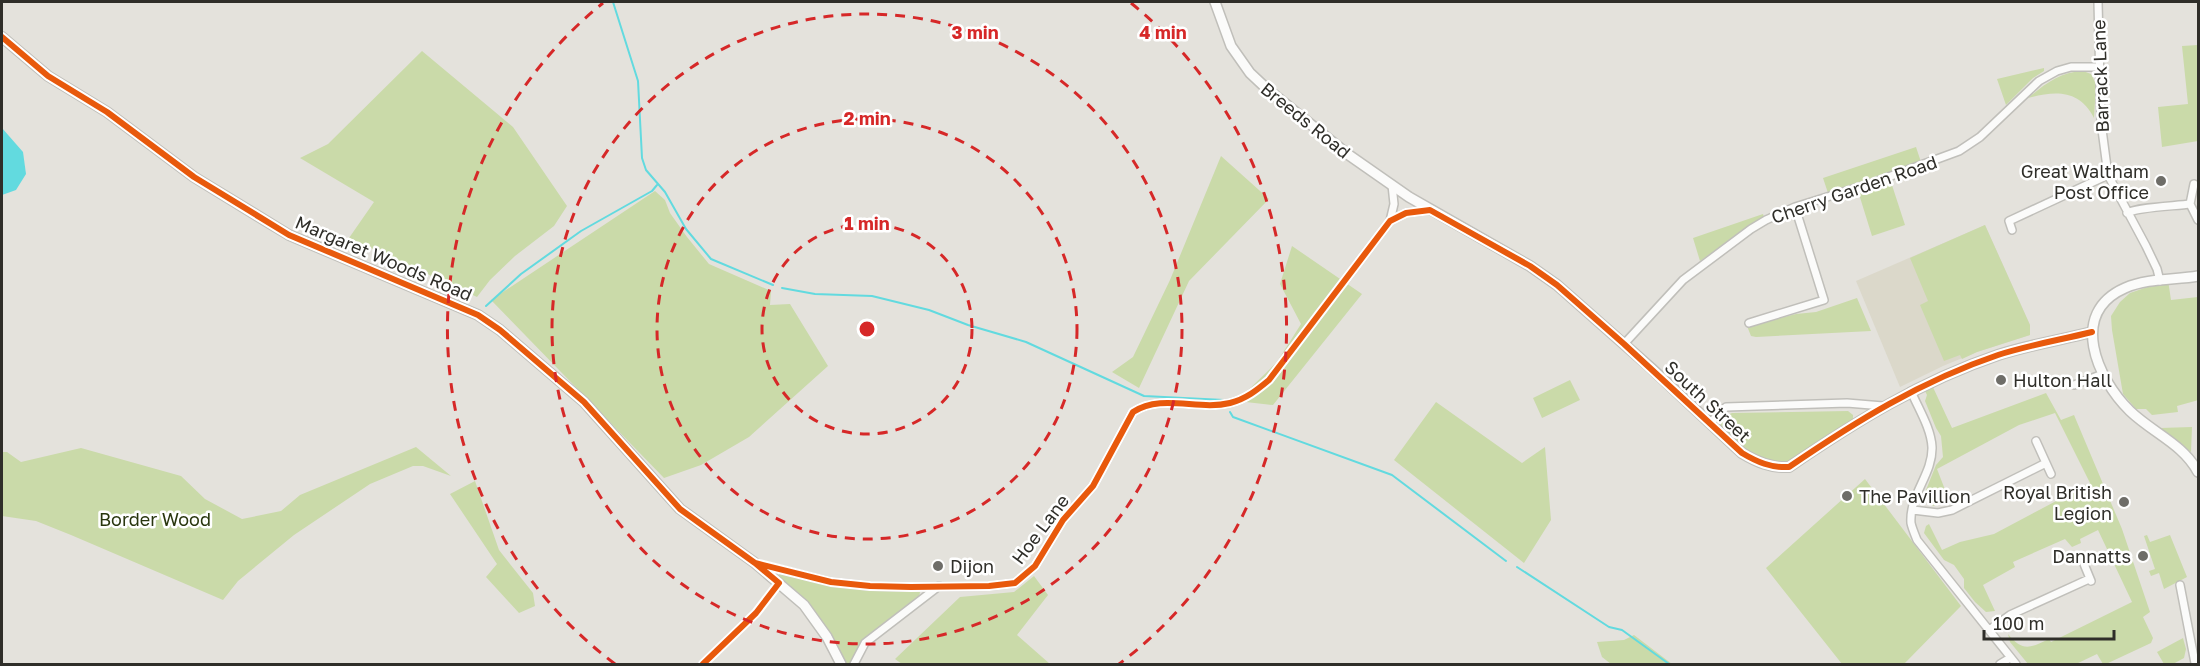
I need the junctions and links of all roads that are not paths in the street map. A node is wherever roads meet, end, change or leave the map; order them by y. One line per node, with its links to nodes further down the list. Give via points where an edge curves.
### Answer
1 (1215, 2): 7 (street, Breeds Road, via 1232,46 1251,73 1283,103)
2 (2098, 2): 4 (street, Barrack Lane)
3 (2, 36): 30 (street, Margaret Woods Road, via 48,76 107,112 194,177 289,235 478,315 500,330 584,402 680,509)
4 (2099, 67): 5 (street, Barrack Lane); 9 (street, Cherry Garden Road, via 2071,67 2039,81 1959,152)
5 (2108, 175): 11 (street, Barrack Lane); 14 (street, via 2009,221)
6 (2194, 184): 8 (street)
7 (1392, 185): 10 (street, Breeds Road); 13 (street, via 1394,204)
8 (2190, 204): 11 (street, via 2137,208); 12 (street)
9 (1795, 207): 17 (street, via 1824,300); 19 (street, Cherry Garden Road, via 1750,229 1683,280)
10 (1430, 210): 13 (street, via 1406,213); 19 (street, South Street, via 1530,266)
11 (2127, 213): 16 (street, Barrack Lane)
12 (2199, 220)
13 (1390, 221): 33 (street, Hoe Lane, via 1269,380 1250,396 1228,404 1142,406 1127,420 1093,486 1022,578 1003,585)
14 (2012, 230)
15 (2199, 276): 16 (street)
16 (2160, 281): 18 (street, via 2134,285 2117,293 2099,312)
17 (1749, 323)
18 (2092, 332): 20 (street, via 2092,344); 22 (street, South Street, via 2000,354)
19 (1624, 344): 24 (street, South Street)
20 (2103, 374): 21 (street); 27 (street, via 2122,403 2185,452)
21 (2074, 385)
22 (1911, 391): 23 (street, South Street); 29 (street, via 1932,446 1931,460)
23 (1882, 406): 24 (street, via 1847,403 1726,407); 24 (street, South Street, via 1789,467 1756,462)
24 (1710, 423)
25 (2036, 441): 26 (street)
26 (2046, 463): 28 (street); 29 (street, via 1952,510)
27 (2199, 472)
28 (2051, 474)
29 (1913, 510): 34 (street, via 1911,522 1917,540)
30 (755, 563): 33 (street, Hoe Lane, via 831,582); 37 (street, Margaret Woods Road, via 804,605)
31 (2084, 564): 34 (street, via 2090,580 2010,615)
32 (2180, 585): 36 (street)
33 (939, 586): 38 (street, via 865,643)
34 (1989, 630): 35 (street)
35 (2010, 658): 39 (street); 40 (street)
36 (2195, 663)
37 (841, 664)
38 (854, 664)
39 (2001, 664)
40 (2016, 664)

